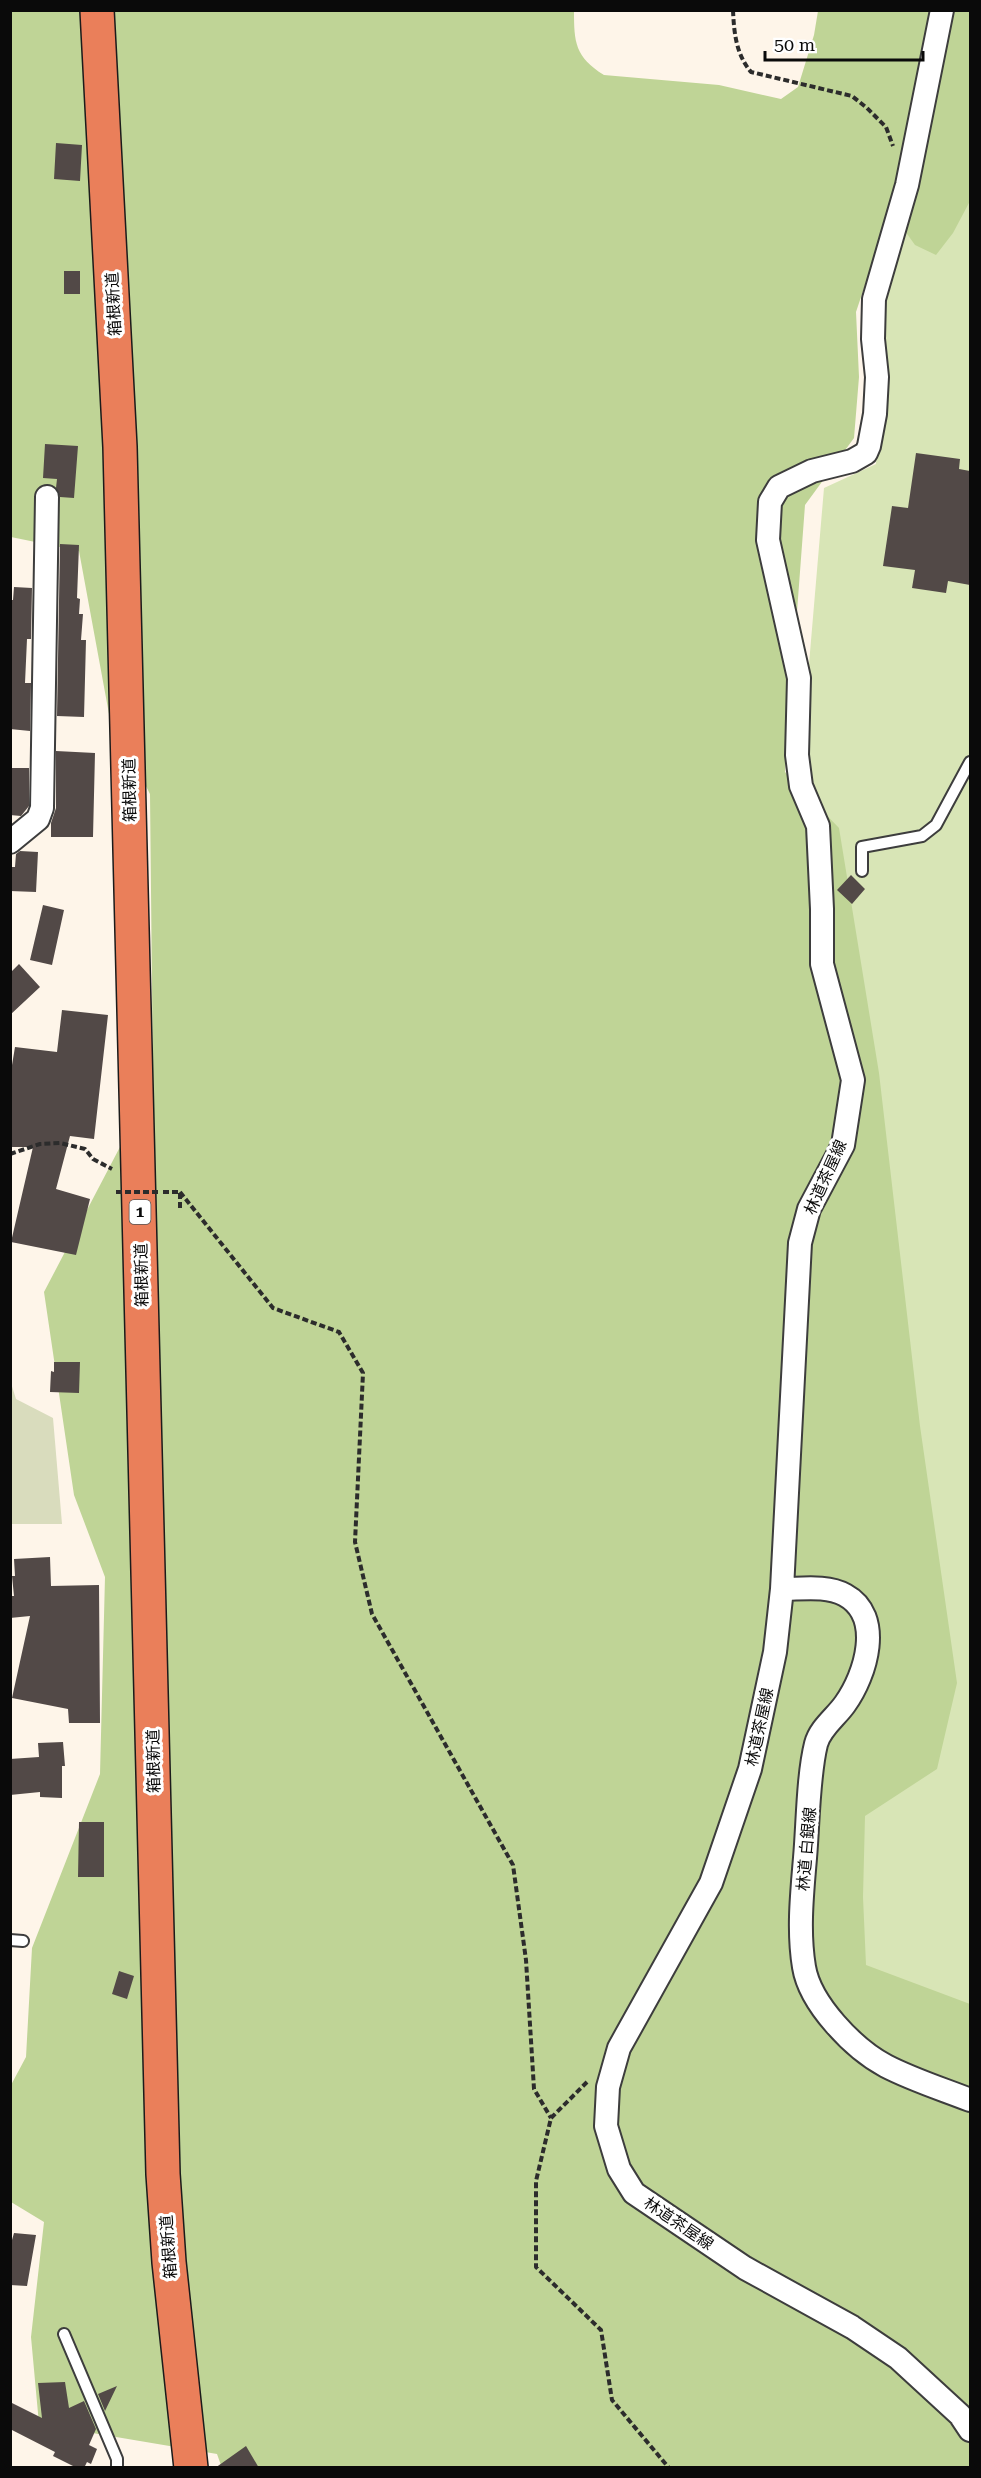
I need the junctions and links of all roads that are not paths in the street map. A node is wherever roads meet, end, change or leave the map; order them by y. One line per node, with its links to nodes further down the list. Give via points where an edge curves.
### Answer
1 (97, 10): 14 (highway, 箱根新道 / 1, via 120,459 163,2174)
2 (942, 10): 7 (street, 林道茶屋線, via 907,185 874,299 877,377 869,447 852,461 812,471 779,487 770,502 768,540 799,678 797,755 801,786 818,826 822,964 853,1080 843,1145 809,1209 800,1243)
3 (47, 497): 5 (street, via 42,808 38,819)
4 (970, 762): 6 (lane, via 936,825 921,836 861,847)
5 (10, 842)
6 (862, 871)
7 (782, 1589): 10 (street, 林道 白銀線, via 844,1594 858,1604 867,1619 868,1642 862,1668 845,1704 816,1742 813,1760 800,1930 804,1969 812,1991 829,2018 884,2065); 12 (street, 林道茶屋線, via 775,1652 750,1769 711,1882 619,2048 608,2087 606,2126 619,2169 634,2193 745,2268 852,2327 898,2358 960,2415)
8 (10, 1940): 9 (lane)
9 (23, 1941)
10 (970, 2100)
11 (64, 2334): 13 (lane, via 117,2459)
12 (970, 2430)
13 (117, 2468)
14 (191, 2468)

